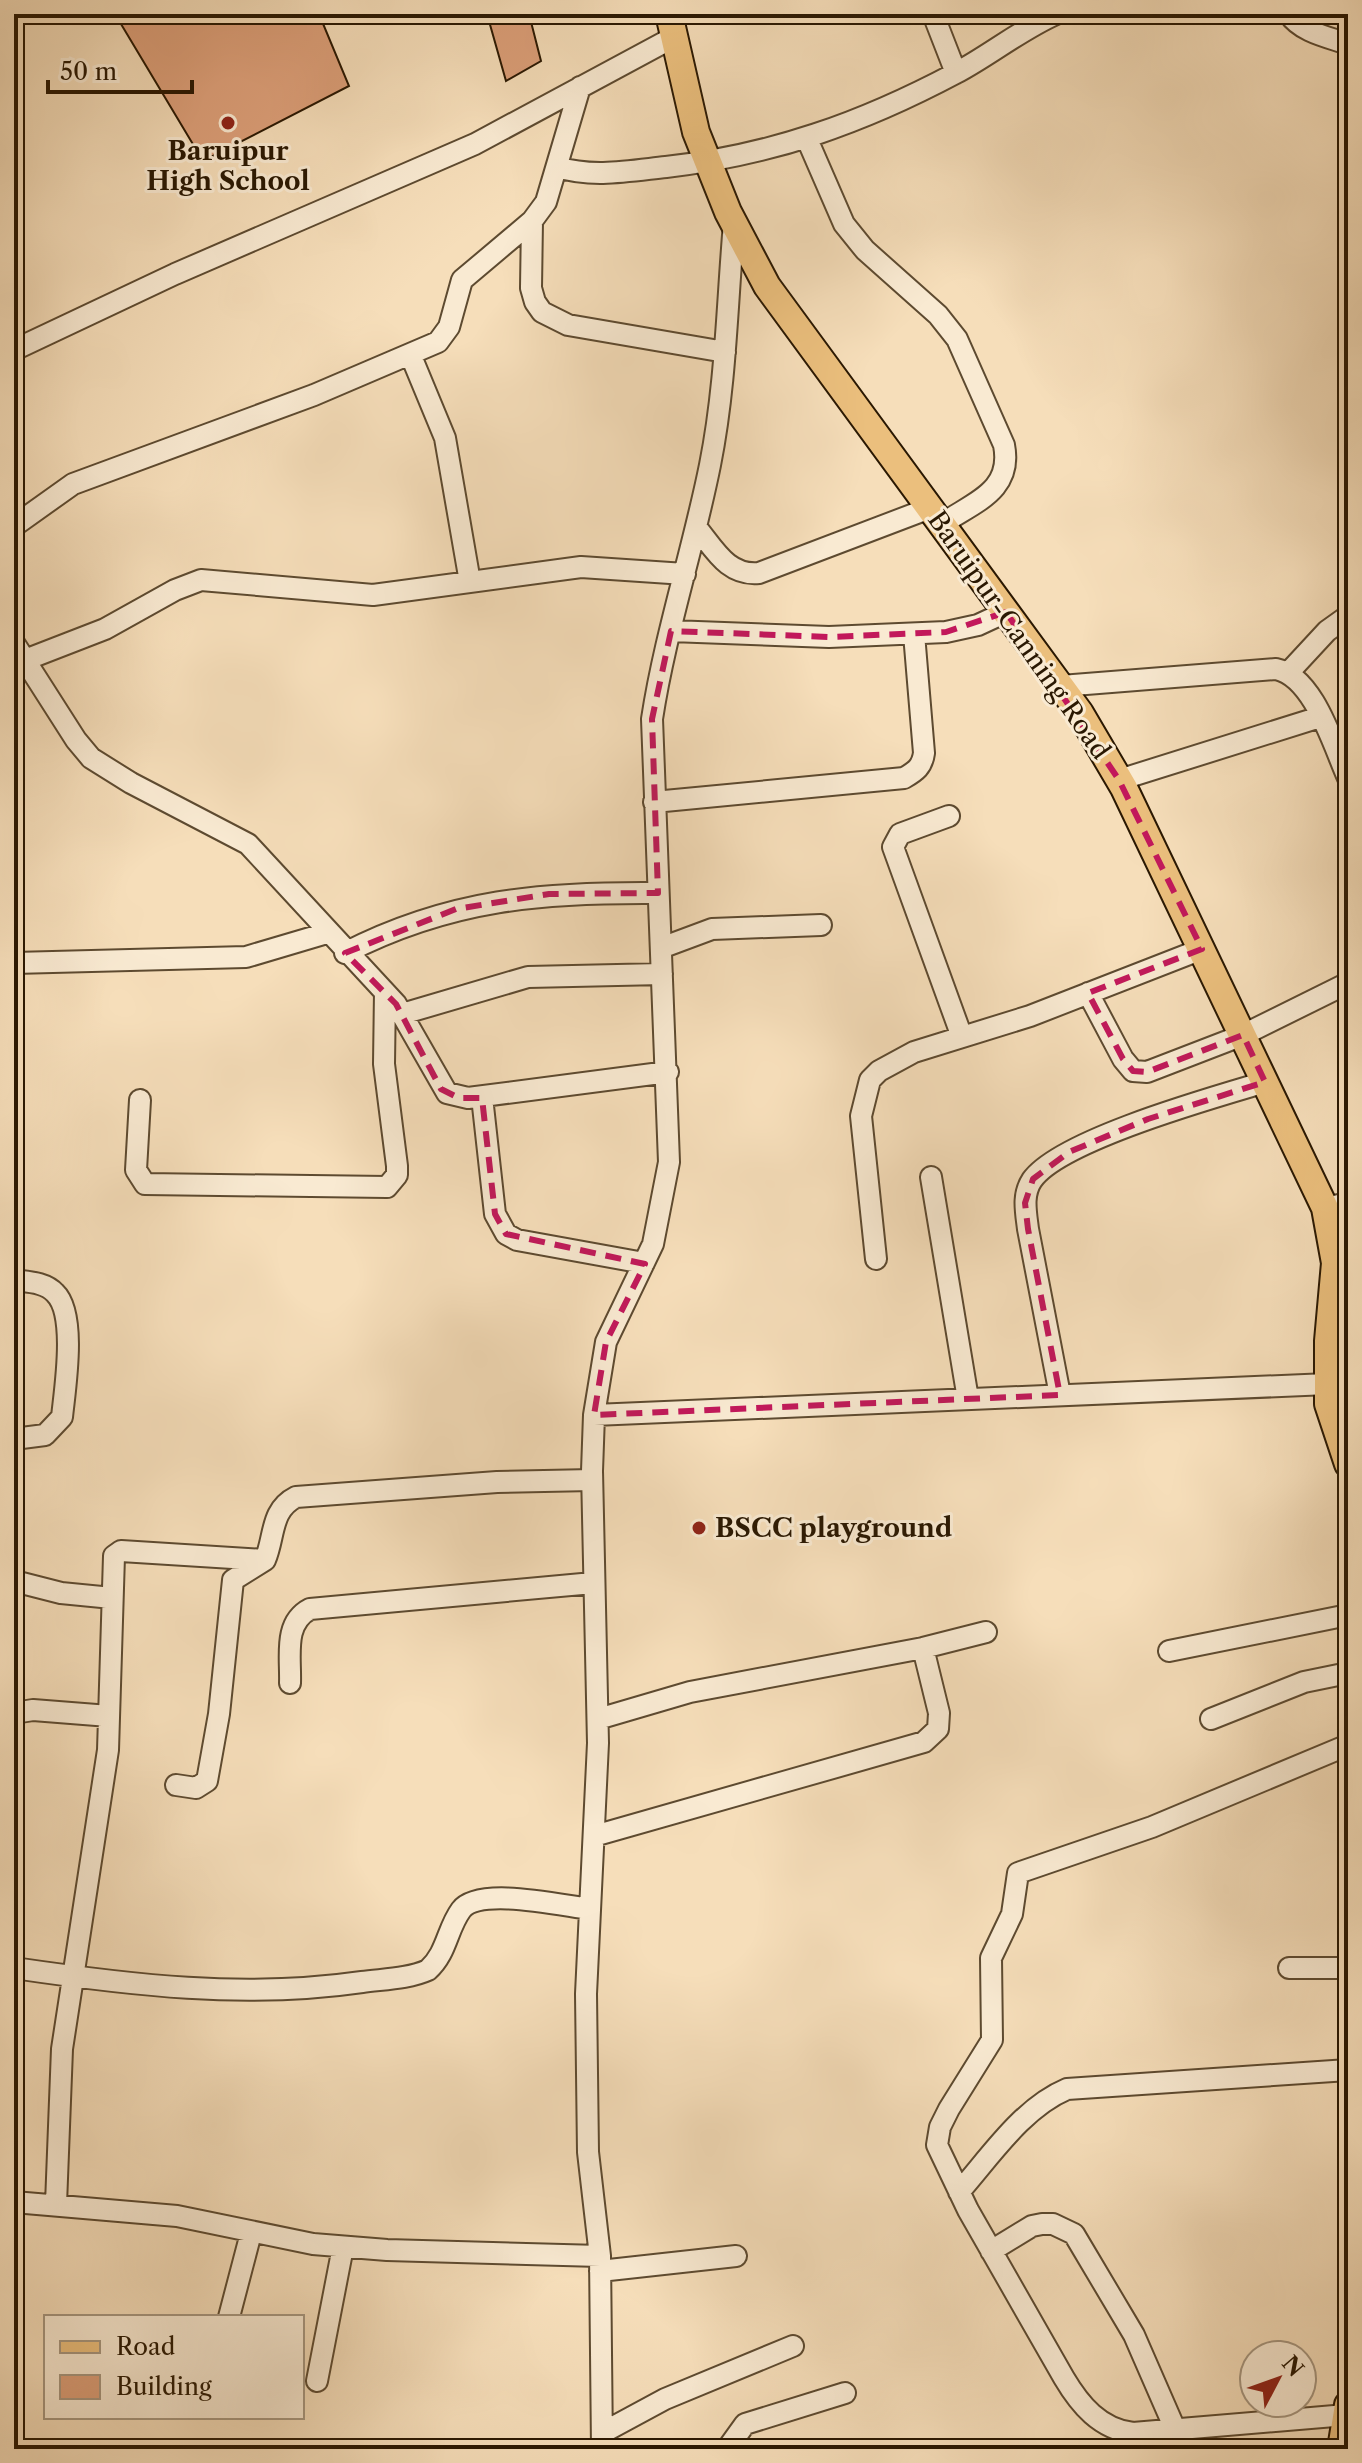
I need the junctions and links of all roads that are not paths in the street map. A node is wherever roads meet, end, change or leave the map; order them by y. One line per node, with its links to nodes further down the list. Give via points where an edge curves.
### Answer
1 (933, 14): 6 (street)
2 (1056, 14): 6 (street)
3 (1287, 17): 5 (street)
4 (672, 26): 7 (street); 9 (main road, Baruipur-Canning Road)
5 (1348, 44)
6 (956, 73): 8 (street)
7 (580, 87): 10 (street); 13 (street, via 475,144)
8 (807, 139): 9 (street); 16 (street, via 844,224 957,339 1004,445 1007,463 1000,484)
9 (708, 162): 10 (street, via 585,174); 12 (main road, Baruipur-Canning Road)
10 (557, 167): 11 (street, via 546,202)
11 (532, 221): 14 (street, via 531,288 542,312 568,325); 15 (street, via 469,272 458,289 445,334)
12 (734, 223): 14 (street); 16 (main road, Baruipur-Canning Road, via 767,286)
13 (14, 350)
14 (725, 352): 18 (street)
15 (411, 356): 17 (street, via 73,484); 20 (street, via 445,438)
16 (936, 516): 18 (street, via 759,573 728,566); 21 (main road, Baruipur-Canning Road)
17 (14, 526)
18 (697, 528): 19 (street)
19 (685, 574): 20 (street, via 581,567); 23 (street)
20 (470, 582): 25 (street, via 358,595 201,580 105,629)
21 (1006, 612): 24 (street, via 961,630); 27 (main road, Baruipur-Canning Road)
22 (1348, 616): 26 (street)
23 (671, 631): 24 (street, via 829,637); 31 (street, via 652,719)
24 (914, 634): 31 (street, via 924,753 915,772 904,778)
25 (20, 651): 35 (street, via 91,758 248,844)
26 (1289, 672): 27 (street); 28 (street, via 1309,693)
27 (1061, 686): 30 (main road, Baruipur-Canning Road)
28 (1320, 717): 29 (street); 30 (street)
29 (1348, 778)
30 (1119, 780): 37 (main road, Baruipur-Canning Road)
31 (654, 802): 33 (street)
32 (949, 816): 46 (street, via 900,834 893,847)
33 (658, 893): 36 (street); 38 (street, via 549,894 456,909)
34 (821, 925): 36 (street, via 712,929)
35 (327, 933): 38 (street); 39 (street, via 246,957)
36 (661, 948): 40 (street)
37 (1202, 949): 43 (street); 45 (main road, Baruipur-Canning Road)
38 (345, 953): 42 (street)
39 (14, 963)
40 (662, 974): 44 (street, via 528,977); 47 (street)
41 (1348, 983): 45 (street)
42 (385, 992): 44 (street); 50 (street, via 384,1064 397,1166 387,1187 145,1184 136,1170)
43 (1088, 993): 45 (street, via 1133,1071 1147,1072); 46 (street)
44 (402, 1014): 49 (street, via 441,1089 459,1098)
45 (1243, 1035): 48 (main road, Baruipur-Canning Road)
46 (962, 1037): 53 (street, via 914,1052 870,1080 861,1116)
47 (668, 1072): 49 (street); 54 (street, via 669,1162)
48 (1265, 1082): 52 (main road, Baruipur-Canning Road); 57 (street, via 1148,1119 1069,1152 1033,1179 1025,1203 1028,1229)
49 (482, 1097): 54 (street, via 495,1214 506,1234)
50 (140, 1100)
51 (931, 1177): 58 (street)
52 (1337, 1205): 56 (main road, Baruipur-Canning Road)
53 (876, 1259)
54 (644, 1263): 59 (street, via 606,1342)
55 (14, 1280): 60 (street, via 56,1293 67,1323 62,1417 45,1435)
56 (1328, 1384): 57 (street); 61 (main road, Baruipur-Canning Road, via 1328,1404)
57 (1060, 1395): 58 (street)
58 (968, 1399): 59 (street)
59 (594, 1415): 62 (street)
60 (14, 1439)
61 (1348, 1464)
62 (592, 1480): 63 (street, via 296,1497 276,1516); 65 (street)
63 (265, 1560): 66 (street, via 118,1552); 78 (street, via 233,1580 207,1781 196,1788)
64 (14, 1581): 66 (street)
65 (593, 1583): 72 (street, via 310,1609 292,1626); 75 (street)
66 (112, 1598): 74 (street)
67 (1348, 1615): 70 (street)
68 (986, 1632): 69 (street)
69 (923, 1648): 75 (street, via 690,1692); 79 (street, via 939,1713 938,1729 924,1742)
70 (1169, 1651)
71 (1348, 1673): 76 (street, via 1304,1682)
72 (290, 1683)
73 (14, 1713): 74 (street)
74 (109, 1716): 84 (street)
75 (598, 1719): 79 (street)
76 (1211, 1719)
77 (1348, 1745): 86 (street, via 1152,1827 1018,1873 1012,1914 991,1958 992,2040 937,2137)
78 (176, 1785)
79 (594, 1836): 80 (street)
80 (590, 1909): 84 (street, via 475,1900 463,1907 438,1961 428,1970 322,1988 237,1991); 93 (street, via 588,2152)
81 (14, 1968): 84 (street)
82 (1289, 1968): 83 (street)
83 (1348, 1968)
84 (73, 1977): 88 (street, via 62,2049)
85 (1348, 2070): 86 (street, via 1067,2089 1028,2115)
86 (959, 2192): 91 (street)
87 (14, 2202): 88 (street)
88 (56, 2204): 89 (street, via 177,2216)
89 (251, 2233): 90 (street); 94 (street)
90 (343, 2247): 93 (street); 96 (street)
91 (991, 2251): 99 (street, via 1086,2411 1124,2432); 99 (street, via 1032,2226 1053,2224 1074,2234 1134,2335)
92 (736, 2256): 93 (street)
93 (600, 2263): 100 (street)
94 (230, 2315)
95 (793, 2346): 100 (street, via 665,2399)
96 (317, 2381)
97 (845, 2393): 101 (street, via 745,2424)
98 (1347, 2410): 99 (street); 102 (main road)
99 (1175, 2429)
100 (602, 2441)
101 (727, 2449)
102 (1341, 2449)

